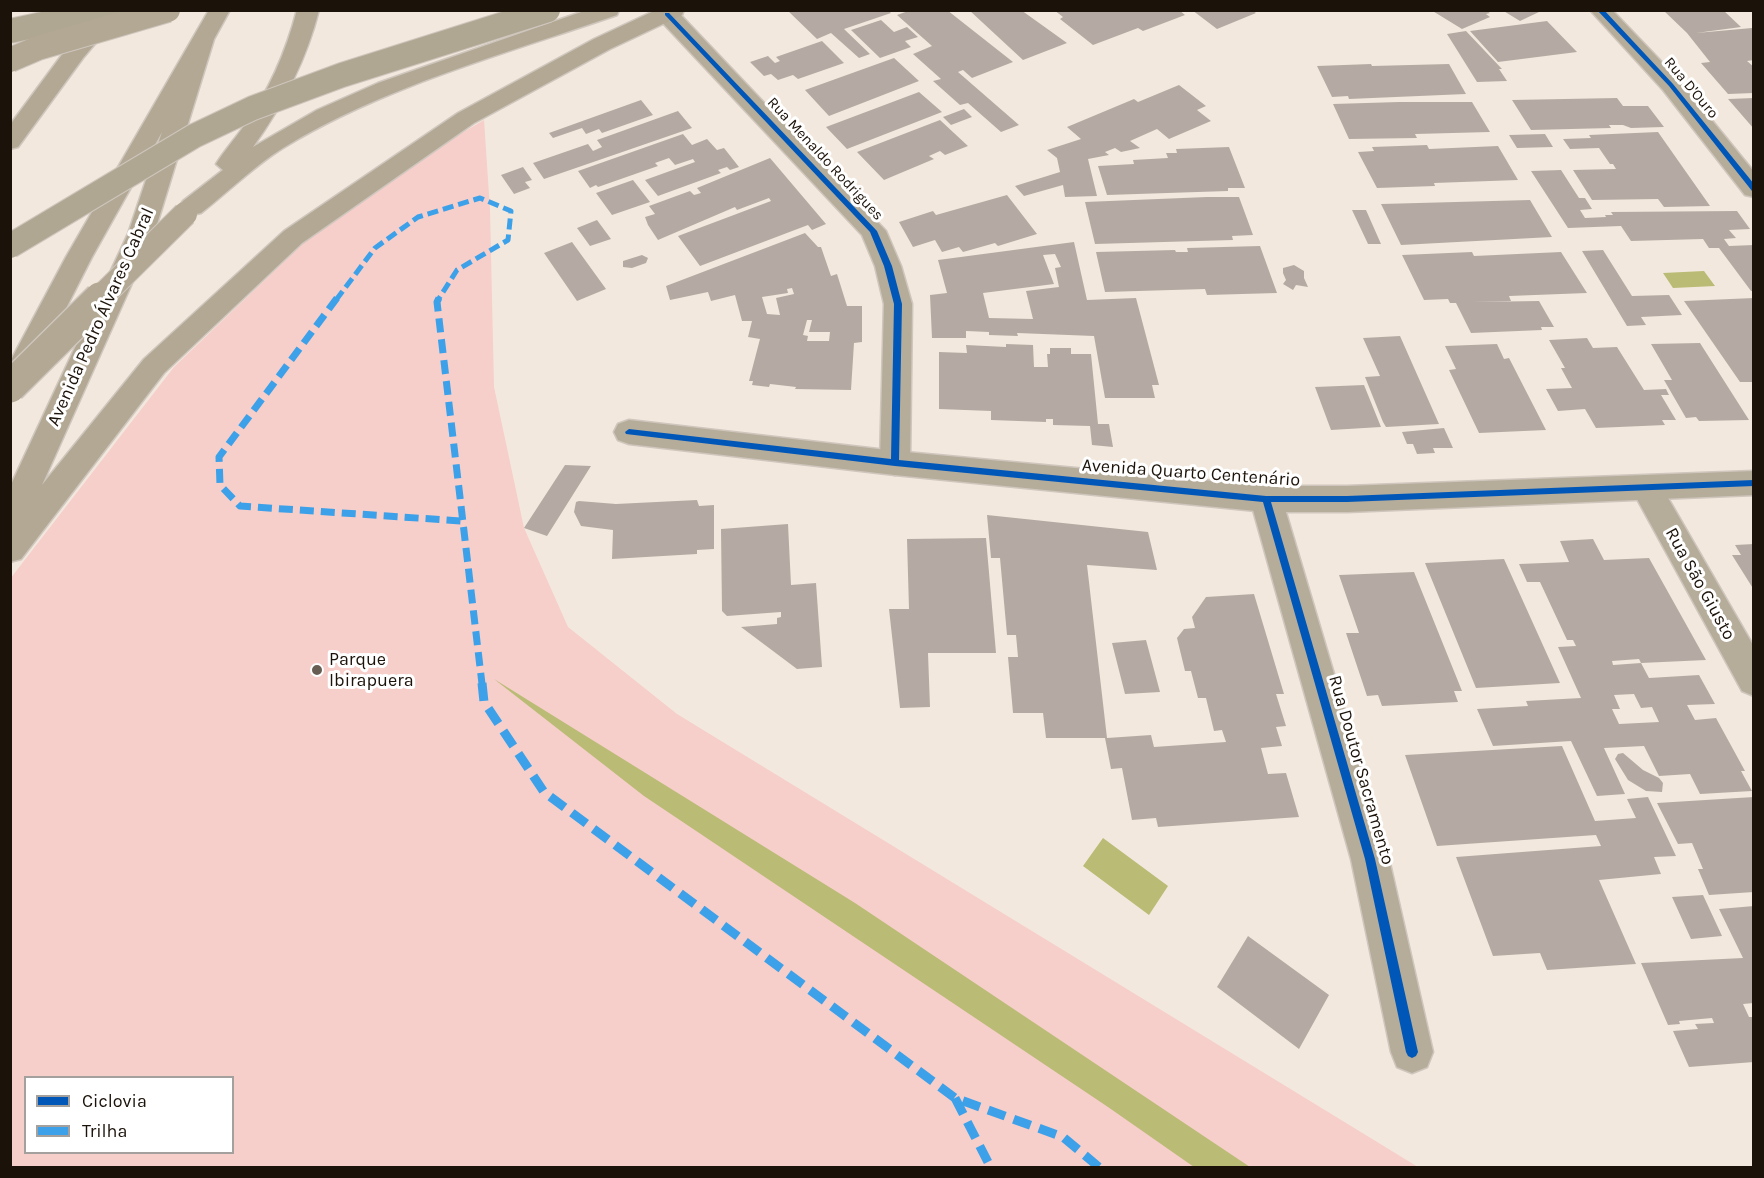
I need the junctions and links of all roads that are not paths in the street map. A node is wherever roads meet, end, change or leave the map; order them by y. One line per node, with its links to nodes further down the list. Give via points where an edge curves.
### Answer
1 (62, 10): 13 (highway)
2 (112, 10): 15 (highway)
3 (142, 10): 11 (main road, bridge, via 94,13)
4 (168, 10): 13 (highway, bridge)
5 (220, 10): 12 (highway)
6 (308, 10): 17 (highway, via 289,65 259,124)
7 (548, 10): 18 (main road, bridge, via 342,75 253,108 194,136)
8 (609, 10): 17 (highway, via 386,88 325,115 273,144)
9 (1600, 10): 16 (street, Rua D'Ouro, via 1671,85)
10 (670, 12): 21 (street, Rua Menaldo Rodrigues, via 873,231 898,304); 26 (highway, via 466,118 293,237 154,366)
11 (10, 31)
12 (204, 40): 19 (highway, via 79,257); 25 (highway, Avenida Pedro Álvares Cabral, via 141,234)
13 (18, 56): 14 (highway)
14 (10, 69)
15 (10, 142)
16 (1754, 189)
17 (189, 211): 19 (highway, bridge)
18 (10, 246)
19 (10, 388)
20 (629, 432): 21 (street, Avenida Quarto Centenário)
21 (895, 463): 24 (street, Avenida Quarto Centenário)
22 (1754, 483): 23 (street, Avenida Quarto Centenário)
23 (1646, 488): 24 (street, Avenida Quarto Centenário); 27 (street, Rua São Giusto)
24 (1266, 499): 28 (street, Rua Doutor Sacramento, via 1370,859)
25 (10, 522)
26 (10, 549)
27 (1754, 680)
28 (1412, 1053)

